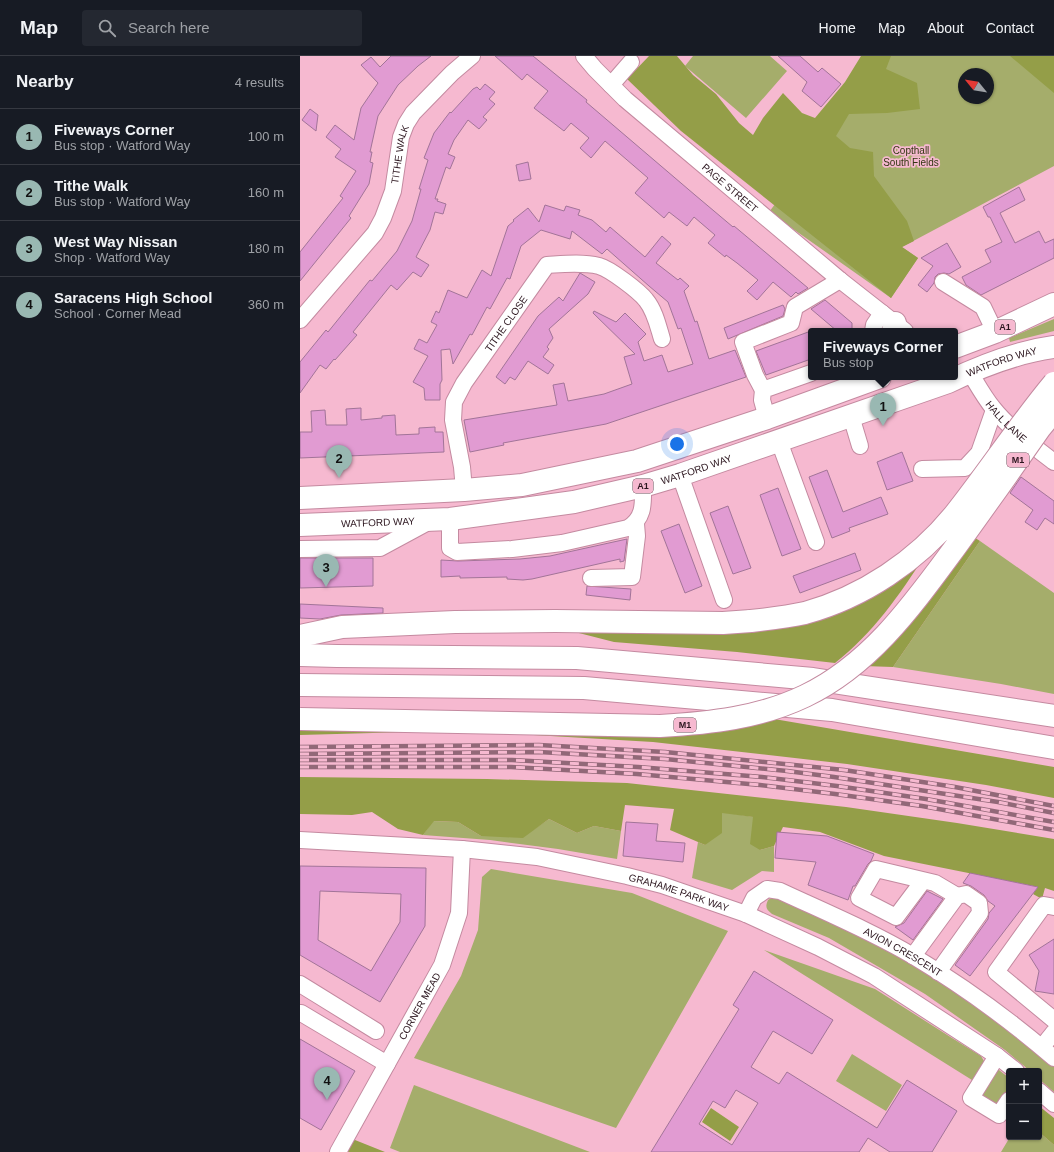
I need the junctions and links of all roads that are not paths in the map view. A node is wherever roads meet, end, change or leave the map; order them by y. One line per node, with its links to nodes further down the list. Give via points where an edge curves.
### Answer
1 (472, 56): 8 (street, TITHE WALK, via 452,73 406,124 401,137 393,191 375,233)
2 (584, 56): 4 (street, PAGE STREET)
3 (631, 62): 4 (street)
4 (611, 85): 5 (street, PAGE STREET)
5 (840, 280): 9 (street, PAGE STREET); 20 (street, via 795,307 791,323 743,342)
6 (943, 282): 11 (street, via 983,307)
7 (1054, 304): 11 (highway, A1)
8 (300, 320)
9 (894, 324): 10 (street, PAGE STREET)
10 (874, 328)
11 (995, 332): 13 (highway, A1)
12 (662, 339): 31 (street, TITHE CLOSE, via 646,300 615,274 600,266 547,265 464,383 454,402 453,420)
13 (958, 346)
14 (1054, 347): 15 (highway, WATFORD WAY / A1)
15 (962, 368): 21 (street, HALL LANE)
16 (808, 374): 20 (street)
17 (872, 380): 24 (highway)
18 (950, 380): 23 (highway, WATFORD WAY / A1)
19 (1054, 383): 40 (highway, M1, bridge, via 954,514 918,552 889,574 834,603 775,619 723,623 455,622 342,627)
20 (763, 390): 24 (street, via 762,400)
21 (994, 410): 27 (street, HALL LANE); 28 (street, via 979,452 965,468)
22 (1054, 411): 44 (highway, M1, bridge, via 919,597 891,630 865,656 835,679 805,696 767,711 734,719 660,726)
23 (851, 416): 25 (highway, WATFORD WAY / A1); 26 (street)
24 (767, 418): 31 (highway, via 637,461 522,484)
25 (779, 441): 29 (highway, WATFORD WAY / A1); 36 (street)
26 (860, 446)
27 (1054, 462)
28 (922, 469)
29 (680, 475): 30 (highway, WATFORD WAY / A1); 39 (street)
30 (643, 486): 33 (highway, WATFORD WAY / A1, via 574,502); 34 (street, via 644,506)
31 (464, 490): 32 (highway)
32 (300, 498)
33 (442, 519): 34 (street, via 450,548 458,552 562,543); 35 (highway, WATFORD WAY / A1); 37 (street, via 380,548)
34 (636, 524): 38 (street, via 632,577)
35 (300, 525)
36 (816, 542)
37 (300, 549)
38 (591, 578)
39 (724, 600)
40 (300, 636)
41 (300, 655): 43 (highway, via 577,658 813,679)
42 (300, 685): 45 (highway, via 584,688 832,710)
43 (1054, 716)
44 (300, 719)
45 (1054, 748)
46 (300, 840): 47 (street, GRAHAME PARK WAY)
47 (462, 848): 51 (street, GRAHAME PARK WAY, via 537,857 627,876 662,885); 61 (street, CORNER MEAD, via 459,913 442,965)
48 (922, 881): 49 (street, via 935,883)
49 (958, 896): 52 (street); 53 (street, via 966,894 979,903 980,913)
50 (1054, 907): 56 (street, via 1044,905 996,972)
51 (746, 914): 52 (street, AVION CRESCENT, via 754,898 766,889 780,891); 60 (street, GRAHAME PARK WAY, via 870,974)
52 (913, 956): 53 (street, AVION CRESCENT)
53 (938, 972): 59 (street, AVION CRESCENT, via 991,1008)
54 (300, 984): 57 (street)
55 (301, 1013): 61 (street)
56 (1054, 1020)
57 (376, 1031)
58 (1054, 1032): 59 (street)
59 (1048, 1052)
60 (997, 1056): 62 (street, GRAHAME PARK WAY); 64 (street, via 971,1098 999,1116)
61 (387, 1064): 66 (street, CORNER MEAD)
62 (1012, 1068)
63 (1042, 1094): 65 (street)
64 (1006, 1104)
65 (1054, 1104)
66 (338, 1152)

